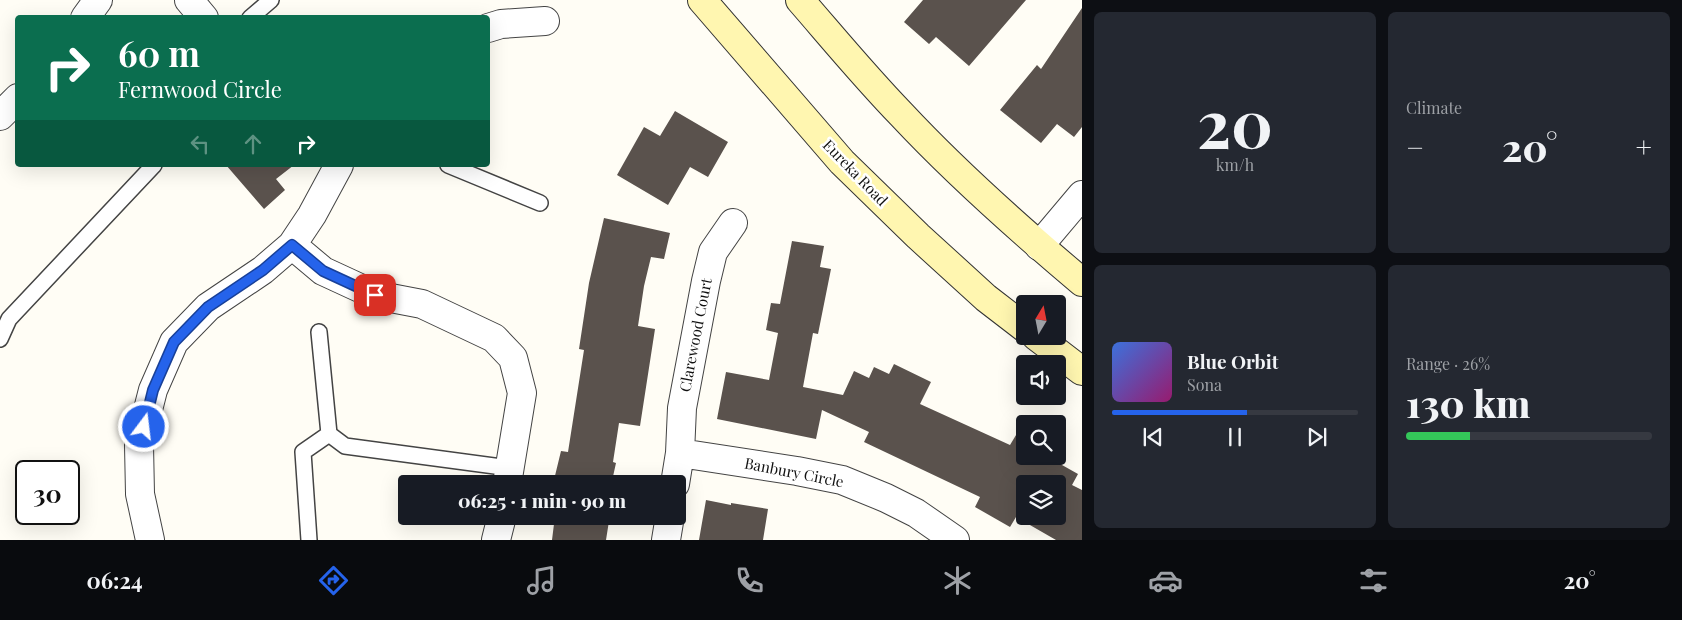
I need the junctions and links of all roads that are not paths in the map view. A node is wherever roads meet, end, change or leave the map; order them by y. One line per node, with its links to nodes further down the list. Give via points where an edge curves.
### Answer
1 (98, 0): 6 (street)
2 (190, 0): 7 (street)
3 (271, 0): 8 (lane)
4 (702, 0): 22 (main road, Eureka Road, via 842,162 945,261)
5 (800, 0): 20 (main road, via 900,114)
6 (87, 15)
7 (202, 15)
8 (254, 15)
9 (545, 20): 10 (street)
10 (490, 27)
11 (15, 101): 12 (street)
12 (0, 116)
13 (152, 167): 24 (lane, via 9,319)
14 (338, 167): 19 (street)
15 (453, 167): 17 (lane)
16 (1082, 195): 20 (street)
17 (540, 204)
18 (733, 224): 28 (street, Clarewood Court, via 713,252 706,281 682,408)
19 (292, 245): 30 (street, via 323,271 375,295 422,304 494,338 513,358 522,393); 34 (street, via 263,270 208,307 174,342 153,390 139,445 140,494)
20 (1039, 246): 21 (main road)
21 (1082, 282)
22 (1016, 321)
23 (319, 332): 27 (lane)
24 (0, 339)
25 (1048, 345): 26 (main road)
26 (1082, 371)
27 (330, 434): 29 (lane, via 345,446); 35 (lane, via 303,452)
28 (680, 453): 31 (street, Clarewood Court); 38 (street, Banbury Circle, via 842,480 916,513)
29 (504, 475)
30 (509, 475)
31 (676, 475)
32 (500, 525): 36 (street)
33 (668, 525): 37 (street)
34 (150, 540)
35 (309, 540)
36 (496, 540)
37 (666, 540)
38 (955, 540)

